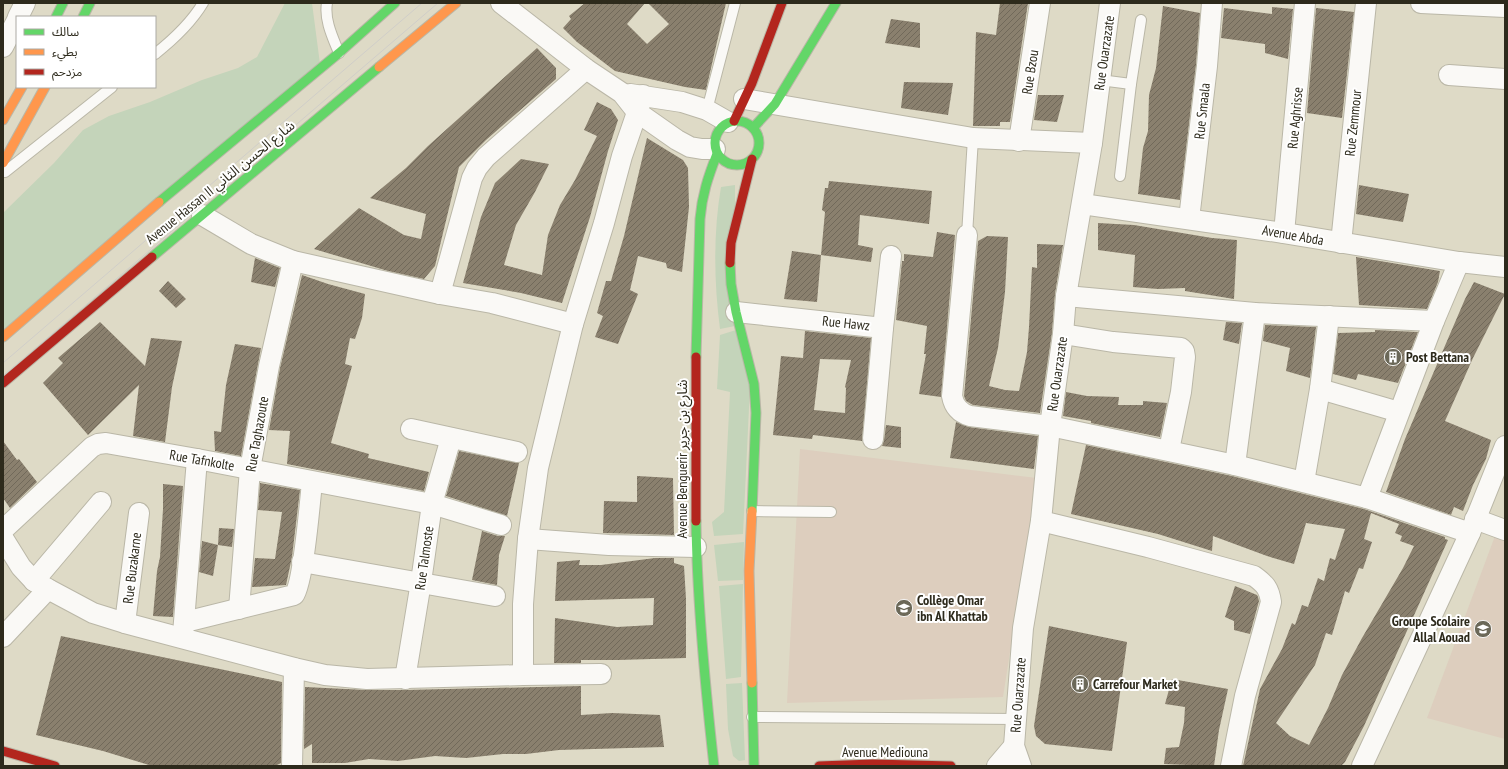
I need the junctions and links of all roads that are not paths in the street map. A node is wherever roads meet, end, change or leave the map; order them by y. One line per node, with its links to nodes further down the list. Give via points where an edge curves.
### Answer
1 (25, 3): 20 (street)
2 (63, 3): 21 (main road)
3 (99, 3): 19 (lane)
4 (204, 3): 25 (lane, via 194,18)
5 (327, 3): 26 (lane, via 330,33)
6 (395, 3): 26 (main road, Avenue Hassan II شارع الحسن الثاني)
7 (456, 3): 51 (main road, Avenue Hassan II شارع الحسن الثاني)
8 (501, 3): 27 (street)
9 (735, 3): 38 (lane)
10 (782, 3): 35 (main road)
11 (836, 3): 37 (main road)
12 (1040, 3): 43 (street, Rue Bzou)
13 (1110, 3): 30 (street, Rue Ouarzazate)
14 (1212, 3): 52 (street, Rue Smaala)
15 (1305, 3): 53 (street, Rue Aghrisse)
16 (1366, 3): 55 (street, Rue Zemmour)
17 (1421, 3): 18 (street)
18 (1505, 7)
19 (87, 11)
20 (19, 16)
21 (56, 16)
22 (1141, 20): 31 (lane)
23 (16, 22): 24 (street)
24 (3, 47)
25 (156, 53)
26 (339, 53): 69 (main road, Avenue Hassan II شارع الحسن الثاني, via 128,227)
27 (586, 69): 36 (street); 60 (street, via 486,157 477,168)
28 (1449, 76): 29 (street)
29 (1505, 79)
30 (1100, 80): 31 (lane); 44 (street, Rue Ouarzazate)
31 (1131, 84): 49 (lane)
32 (21, 88): 39 (main road)
33 (44, 88): 47 (main road)
34 (111, 88): 48 (lane)
35 (744, 99): 37 (street); 40 (main road)
36 (640, 104): 38 (street, via 682,102); 45 (street, via 677,140 690,147); 66 (street)
37 (775, 104): 41 (main road); 42 (street)
38 (708, 110): 40 (street)
39 (3, 120)
40 (731, 122): 41 (main road, via 741,121); 45 (main road, via 723,126 716,136)
41 (753, 128): 46 (main road, via 759,140)
42 (973, 138): 43 (street); 54 (lane)
43 (1019, 141): 44 (street)
44 (1092, 143): 50 (street, Rue Ouarzazate)
45 (716, 151): 46 (main road, via 725,162 736,165); 98 (main road, Avenue Benguerir شارع بن جرير, via 702,198 700,219 696,341)
46 (752, 159): 62 (main road, via 732,243 731,284)
47 (3, 164)
48 (3, 174)
49 (1120, 176)
50 (1082, 204): 52 (street, Avenue Abda); 61 (street, Rue Ouarzazate)
51 (202, 215): 57 (street, via 251,244); 70 (main road, Avenue Hassan II شارع الحسن الثاني)
52 (1189, 219): 53 (street, Avenue Abda)
53 (1284, 232): 55 (street, Avenue Abda)
54 (967, 235): 73 (street, via 953,402 962,414 970,416)
55 (1341, 243): 58 (street, Avenue Abda)
56 (891, 256): 67 (street, Rue Hawz)
57 (293, 261): 60 (street); 82 (street, Rue Taghazoute)
58 (1460, 262): 59 (street, Avenue Abda); 65 (street)
59 (1505, 267)
60 (440, 294): 66 (street, via 492,303)
61 (1066, 296): 63 (street); 68 (street, Rue Ouarzazate)
62 (736, 312): 67 (street, Rue Hawz); 88 (main road, via 754,384 756,413)
63 (1255, 313): 64 (street); 81 (street)
64 (1329, 316): 65 (street); 71 (street)
65 (1434, 321): 72 (street)
66 (572, 324): 97 (street, via 538,468)
67 (883, 328): 76 (street)
68 (1063, 334): 73 (street, Rue Ouarzazate); 78 (street, via 1113,342 1181,348 1184,351 1181,392)
69 (3, 337)
70 (3, 384)
71 (1320, 389): 72 (street); 84 (street)
72 (1399, 412): 85 (street)
73 (1050, 426): 78 (street); 91 (street, Rue Ouarzazate)
74 (411, 429): 75 (street)
75 (451, 438): 79 (street); 87 (street, Rue Talmoste)
76 (873, 439)
77 (1505, 448): 93 (street)
78 (1169, 450): 81 (street)
79 (517, 452)
80 (197, 459): 82 (street, Rue Tafnkolte); 94 (street, Rue Tafnkolte, via 114,444 98,444); 105 (street)
81 (1235, 465): 84 (street)
82 (250, 469): 83 (street, Rue Tafnkolte); 103 (street, Rue Taghazoute)
83 (312, 482): 87 (street, Rue Tafnkolte); 99 (street)
84 (1304, 482): 85 (street)
85 (1367, 498): 93 (street)
86 (101, 502): 101 (street)
87 (432, 504): 92 (street, Rue Tafnkolte); 100 (street, Rue Talmoste)
88 (752, 511): 89 (lane); 111 (main road, via 749,571)
89 (831, 512)
90 (139, 513): 104 (street, Rue Buzakarne)
91 (1041, 522): 112 (street, Rue Ouarzazate, via 1023,628); 123 (street, via 1148,547 1254,576 1265,584 1271,602 1245,696)
92 (501, 525)
93 (1472, 526): 95 (street); 124 (street)
94 (3, 530)
95 (1505, 530)
96 (3, 538): 101 (street, via 21,567)
97 (528, 539): 98 (street); 109 (street, via 523,604)
98 (696, 548): 117 (main road, Avenue Benguerir شارع بن جرير, via 706,697)
99 (302, 562): 100 (street); 103 (street, via 298,590 292,596)
100 (421, 582): 102 (street); 110 (street, Rue Talmoste)
101 (41, 585): 104 (street, via 93,612); 106 (street)
102 (495, 596)
103 (239, 609): 105 (street)
104 (125, 623): 105 (street)
105 (184, 630): 107 (street)
106 (3, 637)
107 (294, 668): 110 (street, via 326,675); 116 (street)
108 (601, 674): 109 (street)
109 (523, 675): 110 (street)
110 (405, 679)
111 (752, 716): 112 (lane); 118 (main road)
112 (1016, 719): 113 (street, Rue Ouarzazate)
113 (1014, 746): 121 (street, Rue Ouarzazate); 122 (street, Rue Ouarzazate)
114 (3, 750): 115 (main road)
115 (55, 766)
116 (292, 766)
117 (714, 766)
118 (754, 766)
119 (819, 766): 120 (main road, Avenue Mediouna)
120 (951, 766)
121 (997, 766)
122 (1021, 766)
123 (1231, 766)
124 (1362, 766)

